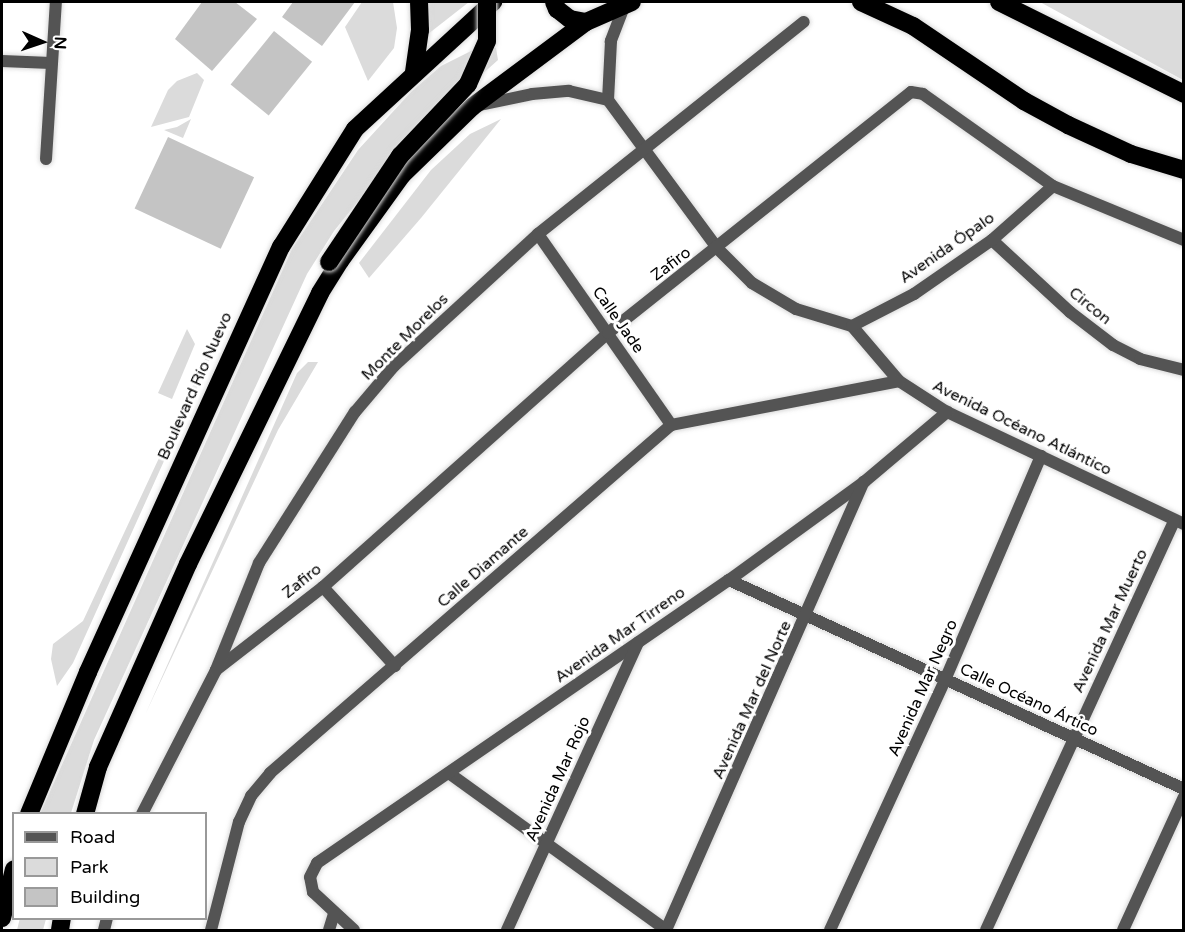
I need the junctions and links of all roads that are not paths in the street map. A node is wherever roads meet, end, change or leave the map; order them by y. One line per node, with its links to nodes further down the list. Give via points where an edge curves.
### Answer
1 (56, 2): 14 (street)
2 (419, 2): 15 (highway)
3 (487, 2): 27 (highway, bridge, via 487,41 468,84 392,165 329,262)
4 (493, 2): 15 (highway, Boulevard Río Nuevo)
5 (554, 2): 10 (highway, via 570,19)
6 (861, 2): 12 (highway)
7 (890, 2): 12 (highway)
8 (999, 2): 16 (highway)
9 (628, 3): 10 (highway); 17 (street, via 611,41)
10 (586, 22): 18 (highway)
11 (804, 22): 19 (street, Monte Morelos)
12 (914, 26): 21 (highway, via 1024,101 1068,125 1131,154)
13 (2, 61): 14 (street)
14 (51, 63): 20 (street)
15 (414, 72): 48 (highway, Boulevard Río Nuevo, via 355,129 281,247 92,661)
16 (1184, 94)
17 (608, 100): 18 (street, via 569,91 532,94); 19 (street)
18 (472, 107): 27 (highway, via 402,175)
19 (645, 150): 23 (street, Monte Morelos); 26 (street)
20 (46, 159)
21 (1184, 170)
22 (1053, 186): 24 (street, Avenida Ópalo); 25 (street, Zafiro); 26 (street, Zafiro, via 923,94 911,92)
23 (538, 234): 29 (street, Calle Jade); 42 (street, Monte Morelos, via 394,366 355,412 259,563)
24 (992, 240): 28 (street, Avenida Ópalo, via 914,294); 30 (street, Circon, via 1070,312 1113,345 1140,359)
25 (1184, 240)
26 (718, 249): 28 (street, via 768,294 796,309); 29 (street, Zafiro)
27 (320, 293): 49 (highway, via 188,564 98,767)
28 (852, 326): 31 (street, Avenida Océano Atlántico)
29 (608, 333): 33 (street, Calle Jade); 38 (street, Zafiro)
30 (1184, 370)
31 (899, 381): 32 (street, Avenida Océano Atlántico); 33 (street)
32 (947, 412): 34 (street, Avenida Océano Atlántico); 35 (street, Avenida Mar Tirreno)
33 (671, 425): 41 (street, Calle Diamante)
34 (1041, 456): 36 (street, Avenida Océano Atlántico); 43 (street, Avenida Mar Negro)
35 (864, 482): 37 (street, Avenida Mar Tirreno); 39 (street, Avenida Mar del Norte)
36 (1179, 523): 44 (street, Avenida Mar Muerto)
37 (729, 580): 39 (street, Calle Océano Ártico); 40 (street, Avenida Mar Tirreno)
38 (323, 587): 41 (street); 42 (street, Zafiro)
39 (807, 616): 43 (street, Calle Océano Ártico); 59 (street, Avenida Mar del Norte)
40 (639, 640): 45 (street, Avenida Mar Tirreno); 51 (street, Avenida Mar Rojo)
41 (395, 666): 55 (street, Calle Diamante, via 270,773 251,796 239,822)
42 (216, 670): 50 (street, Monte Morelos)
43 (945, 680): 44 (street, Calle Océano Ártico); 60 (street, Avenida Mar Negro)
44 (1074, 739): 46 (street, Calle Océano Ártico); 61 (street, Avenida Mar Muerto)
45 (450, 774): 51 (street); 53 (street, Avenida Mar Tirreno, via 317,863 310,878 313,892)
46 (1184, 789)
47 (1184, 797): 62 (street)
48 (29, 812)
49 (85, 812)
50 (143, 812)
51 (546, 844): 58 (street, Avenida Mar Rojo); 59 (street)
52 (12, 877): 54 (highway)
53 (334, 914): 56 (street); 57 (street)
54 (2, 918)
55 (211, 930)
56 (329, 930)
57 (354, 930)
58 (507, 930)
59 (666, 930)
60 (830, 930)
61 (986, 930)
62 (1123, 930)

